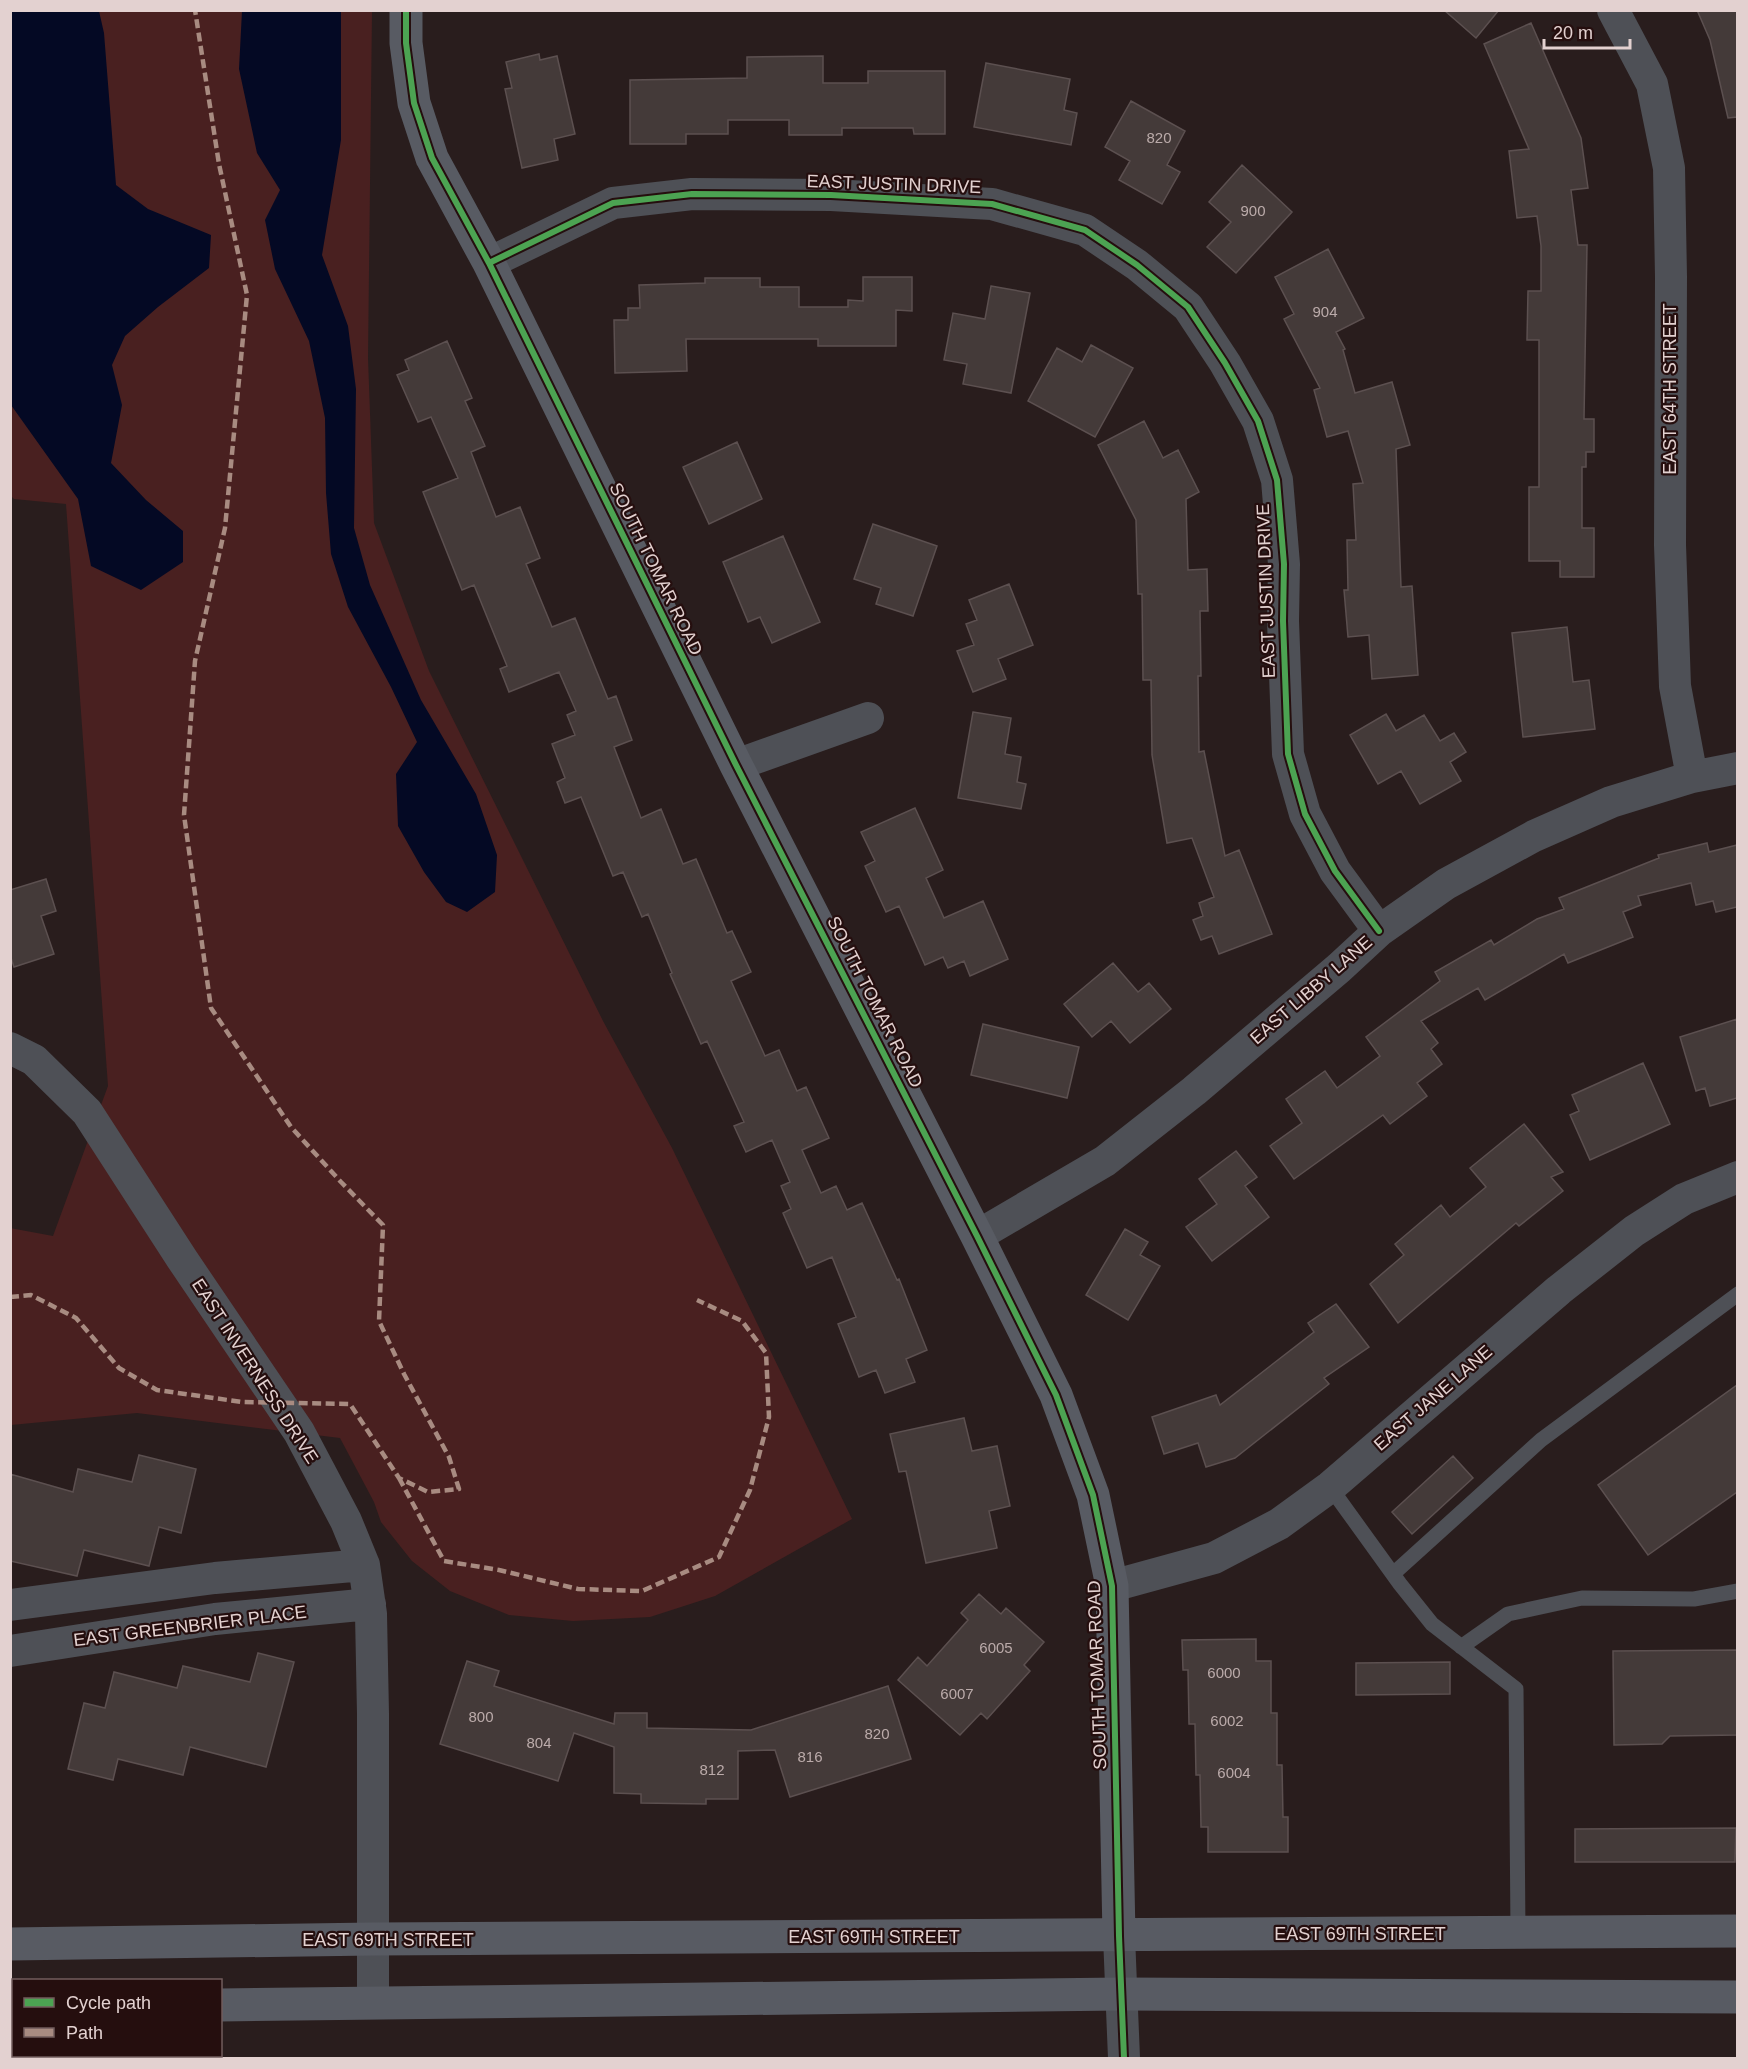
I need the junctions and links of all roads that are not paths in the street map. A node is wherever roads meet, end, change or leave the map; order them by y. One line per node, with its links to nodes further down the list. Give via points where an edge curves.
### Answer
1 (406, 10): 3 (main road, SOUTH TOMAR ROAD, via 414,103 432,158)
2 (1613, 10): 7 (street, EAST 64TH STREET, via 1652,84 1669,168 1670,545 1675,686)
3 (489, 263): 5 (main road, SOUTH TOMAR ROAD); 8 (street, EAST JUSTIN DRIVE, via 613,203 704,194 831,195 992,204 1085,230 1137,265 1188,307 1258,421 1277,480 1284,564 1288,754 1305,814 1335,871)
4 (868, 718): 5 (street)
5 (736, 765): 11 (main road, SOUTH TOMAR ROAD)
6 (1737, 768): 7 (street, EAST LIBBY LANE)
7 (1692, 777): 8 (street, EAST LIBBY LANE, via 1611,802 1534,836 1446,884)
8 (1379, 931): 11 (street, EAST LIBBY LANE, via 1194,1091 1105,1161)
9 (10, 1048): 14 (street, EAST INVERNESS DRIVE, via 34,1060 87,1112 299,1432 346,1521)
10 (1737, 1177): 13 (street, EAST JANE LANE, via 1684,1199 1634,1231 1559,1290)
11 (977, 1236): 16 (main road, SOUTH TOMAR ROAD, via 1056,1395 1093,1496)
12 (1737, 1294): 15 (lane, via 1541,1440)
13 (1330, 1487): 15 (lane); 16 (street, EAST JANE LANE, via 1279,1524 1214,1558)
14 (364, 1565): 18 (street, EAST INVERNESS DRIVE); 19 (street, via 215,1578)
15 (1393, 1574): 20 (lane, via 1432,1624)
16 (1112, 1586): 24 (main road, SOUTH TOMAR ROAD)
17 (1737, 1591): 20 (lane, via 1694,1599 1582,1598 1508,1614)
18 (370, 1604): 21 (street, EAST GREENBRIER PLACE, via 215,1619); 25 (street, EAST INVERNESS DRIVE)
19 (10, 1605)
20 (1461, 1647): 23 (lane, via 1516,1689)
21 (10, 1651)
22 (1737, 1931): 23 (main road, EAST 69TH STREET)
23 (1518, 1933): 24 (main road, EAST 69TH STREET)
24 (1119, 1936): 25 (main road, EAST 69TH STREET); 27 (street, SOUTH TOMAR ROAD)
25 (374, 1940): 26 (main road, EAST 69TH STREET); 29 (street, EAST INVERNESS DRIVE)
26 (10, 1944)
27 (1121, 1994): 28 (main road); 29 (main road); 31 (street, SOUTH TOMAR ROAD)
28 (1737, 1997)
29 (373, 2002): 30 (main road)
30 (222, 2005)
31 (1124, 2058)

